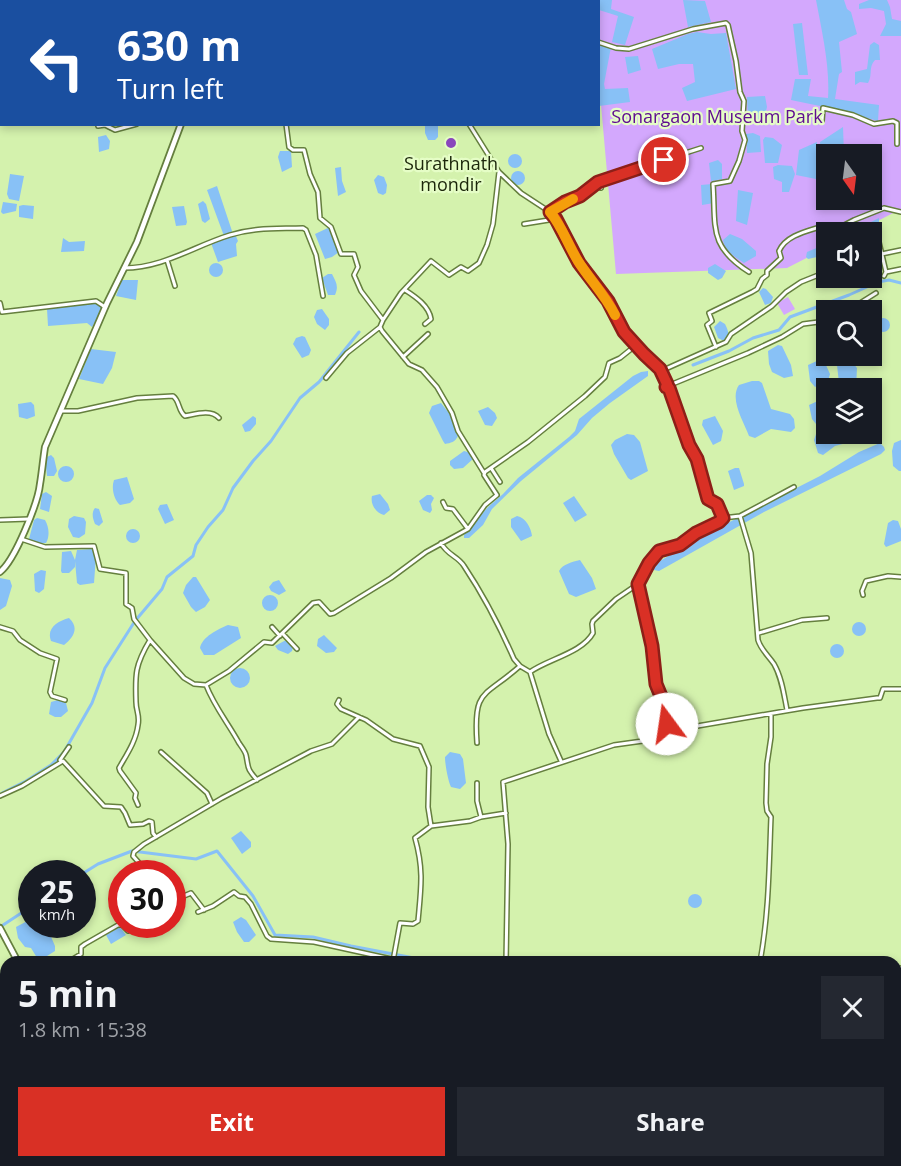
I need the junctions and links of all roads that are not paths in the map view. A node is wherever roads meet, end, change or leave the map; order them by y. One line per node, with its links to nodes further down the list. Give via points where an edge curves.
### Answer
1 (600, 43): 25 (street, via 629,49 693,30 728,25 744,101 745,140 730,181 713,184 714,212 723,251)
2 (822, 121): 8 (street, via 823,108 874,124 893,121 897,123)
3 (107, 126): 4 (street, via 115,130)
4 (130, 126)
5 (180, 126): 23 (main road)
6 (286, 126): 34 (street, via 289,147 304,150 318,192 320,218 331,227 341,254 354,254 358,266 354,275)
7 (470, 126): 10 (street)
8 (897, 144)
9 (700, 148): 11 (street)
10 (499, 172): 13 (street, via 521,194); 28 (street, via 493,224 479,263 468,271 461,267 449,275 431,261)
11 (598, 182): 12 (street); 13 (street)
12 (601, 188)
13 (550, 212): 15 (street)
14 (901, 212): 16 (street, via 884,208)
15 (556, 219): 17 (street); 39 (street, via 579,263)
16 (850, 222)
17 (524, 224)
18 (816, 228): 40 (street, via 794,236 782,246 781,258 757,288 710,313 712,321 707,325)
19 (901, 250): 20 (street)
20 (882, 254)
21 (882, 259): 24 (street, via 885,274)
22 (167, 260): 23 (street, via 141,268); 27 (street); 30 (street, via 231,234 303,228 316,255)
23 (124, 268): 33 (main road)
24 (901, 268)
25 (749, 272)
26 (816, 276): 40 (street, via 786,292)
27 (175, 286)
28 (405, 290): 34 (street); 36 (street, via 418,298 431,315)
29 (876, 293): 31 (street)
30 (323, 296)
31 (865, 300)
32 (0, 303): 33 (street, via 2,312 96,301)
33 (105, 307): 45 (main road)
34 (383, 320): 37 (street)
35 (816, 322): 44 (street, via 803,324)
36 (425, 324)
37 (380, 327): 41 (street); 43 (street, via 347,352)
38 (428, 334): 41 (street)
39 (636, 346): 42 (street); 47 (street, via 609,363 605,377 585,396)
40 (716, 347): 42 (street)
41 (403, 357): 48 (street, via 427,374 437,387)
42 (661, 371): 44 (street)
43 (326, 378)
44 (669, 386): 53 (street, via 708,499 717,504)
45 (62, 411): 46 (street, via 172,396 184,416 205,412); 54 (main road, via 45,447 40,484)
46 (219, 418)
47 (491, 468): 48 (street); 49 (street)
48 (484, 473): 56 (street, via 497,495)
49 (500, 482)
50 (794, 487): 52 (street)
51 (443, 502): 56 (street)
52 (740, 516): 53 (street); 66 (street, via 751,553)
53 (723, 518): 61 (street, via 680,545 659,551)
54 (29, 519): 55 (street); 57 (main road)
55 (0, 520)
56 (468, 529): 58 (street)
57 (21, 539): 59 (main road); 68 (street, via 45,547 94,546 100,569 125,571 126,604)
58 (441, 543): 67 (street, via 334,613 330,614 316,601); 70 (street, via 447,553 463,564)
59 (0, 572)
60 (901, 577): 62 (street, via 868,580)
61 (638, 584): 71 (street, via 593,621 593,633 582,646); 79 (street, via 656,684 667,711)
62 (863, 595)
63 (827, 618): 66 (street, via 802,620)
64 (0, 627): 74 (street, via 12,631 40,653 57,659 50,692)
65 (272, 627): 67 (street)
66 (759, 633): 76 (street, via 760,647 778,674)
67 (282, 635): 69 (street); 72 (street, via 272,644 264,642)
68 (150, 640): 72 (street, via 184,678); 89 (street, via 139,659 134,686 138,727 119,768 136,793)
69 (297, 649)
70 (520, 666): 71 (street); 80 (street, via 482,696 476,711)
71 (530, 672): 84 (street)
72 (206, 685): 85 (street)
73 (901, 689): 76 (street, via 883,689 880,698)
74 (65, 700)
75 (339, 700): 78 (street, via 341,709)
76 (787, 710): 77 (street)
77 (771, 714): 79 (street); 106 (street, via 766,794 766,810 771,817 770,876)
78 (358, 717): 85 (street, via 332,744); 92 (street, via 393,739 420,746 429,767)
79 (668, 731): 84 (street, via 650,740 614,745)
80 (477, 742)
81 (69, 747): 83 (street)
82 (161, 752): 88 (street, via 207,793)
83 (60, 760): 87 (street, via 49,771); 93 (street, via 104,806 121,807 130,825 152,822)
84 (561, 761): 90 (street, via 503,782)
85 (257, 780): 88 (street)
86 (477, 783): 91 (street)
87 (0, 796)
88 (212, 804): 93 (street)
89 (138, 805)
90 (506, 813): 91 (street); 105 (street)
91 (481, 817): 92 (street)
92 (431, 826): 104 (street, via 415,838 422,883 418,921 400,923)
93 (156, 837): 94 (street, via 134,852)
94 (137, 860)
95 (186, 894): 96 (street, via 190,892)
96 (204, 910): 97 (street); 103 (street, via 234,892 248,900 271,939 314,942)
97 (198, 912)
98 (0, 928): 100 (main road)
99 (108, 931): 102 (street, via 85,944)
100 (3, 936): 101 (main road)
101 (15, 956)
102 (78, 956)
103 (375, 956)
104 (394, 956)
105 (506, 956)
106 (761, 956)

